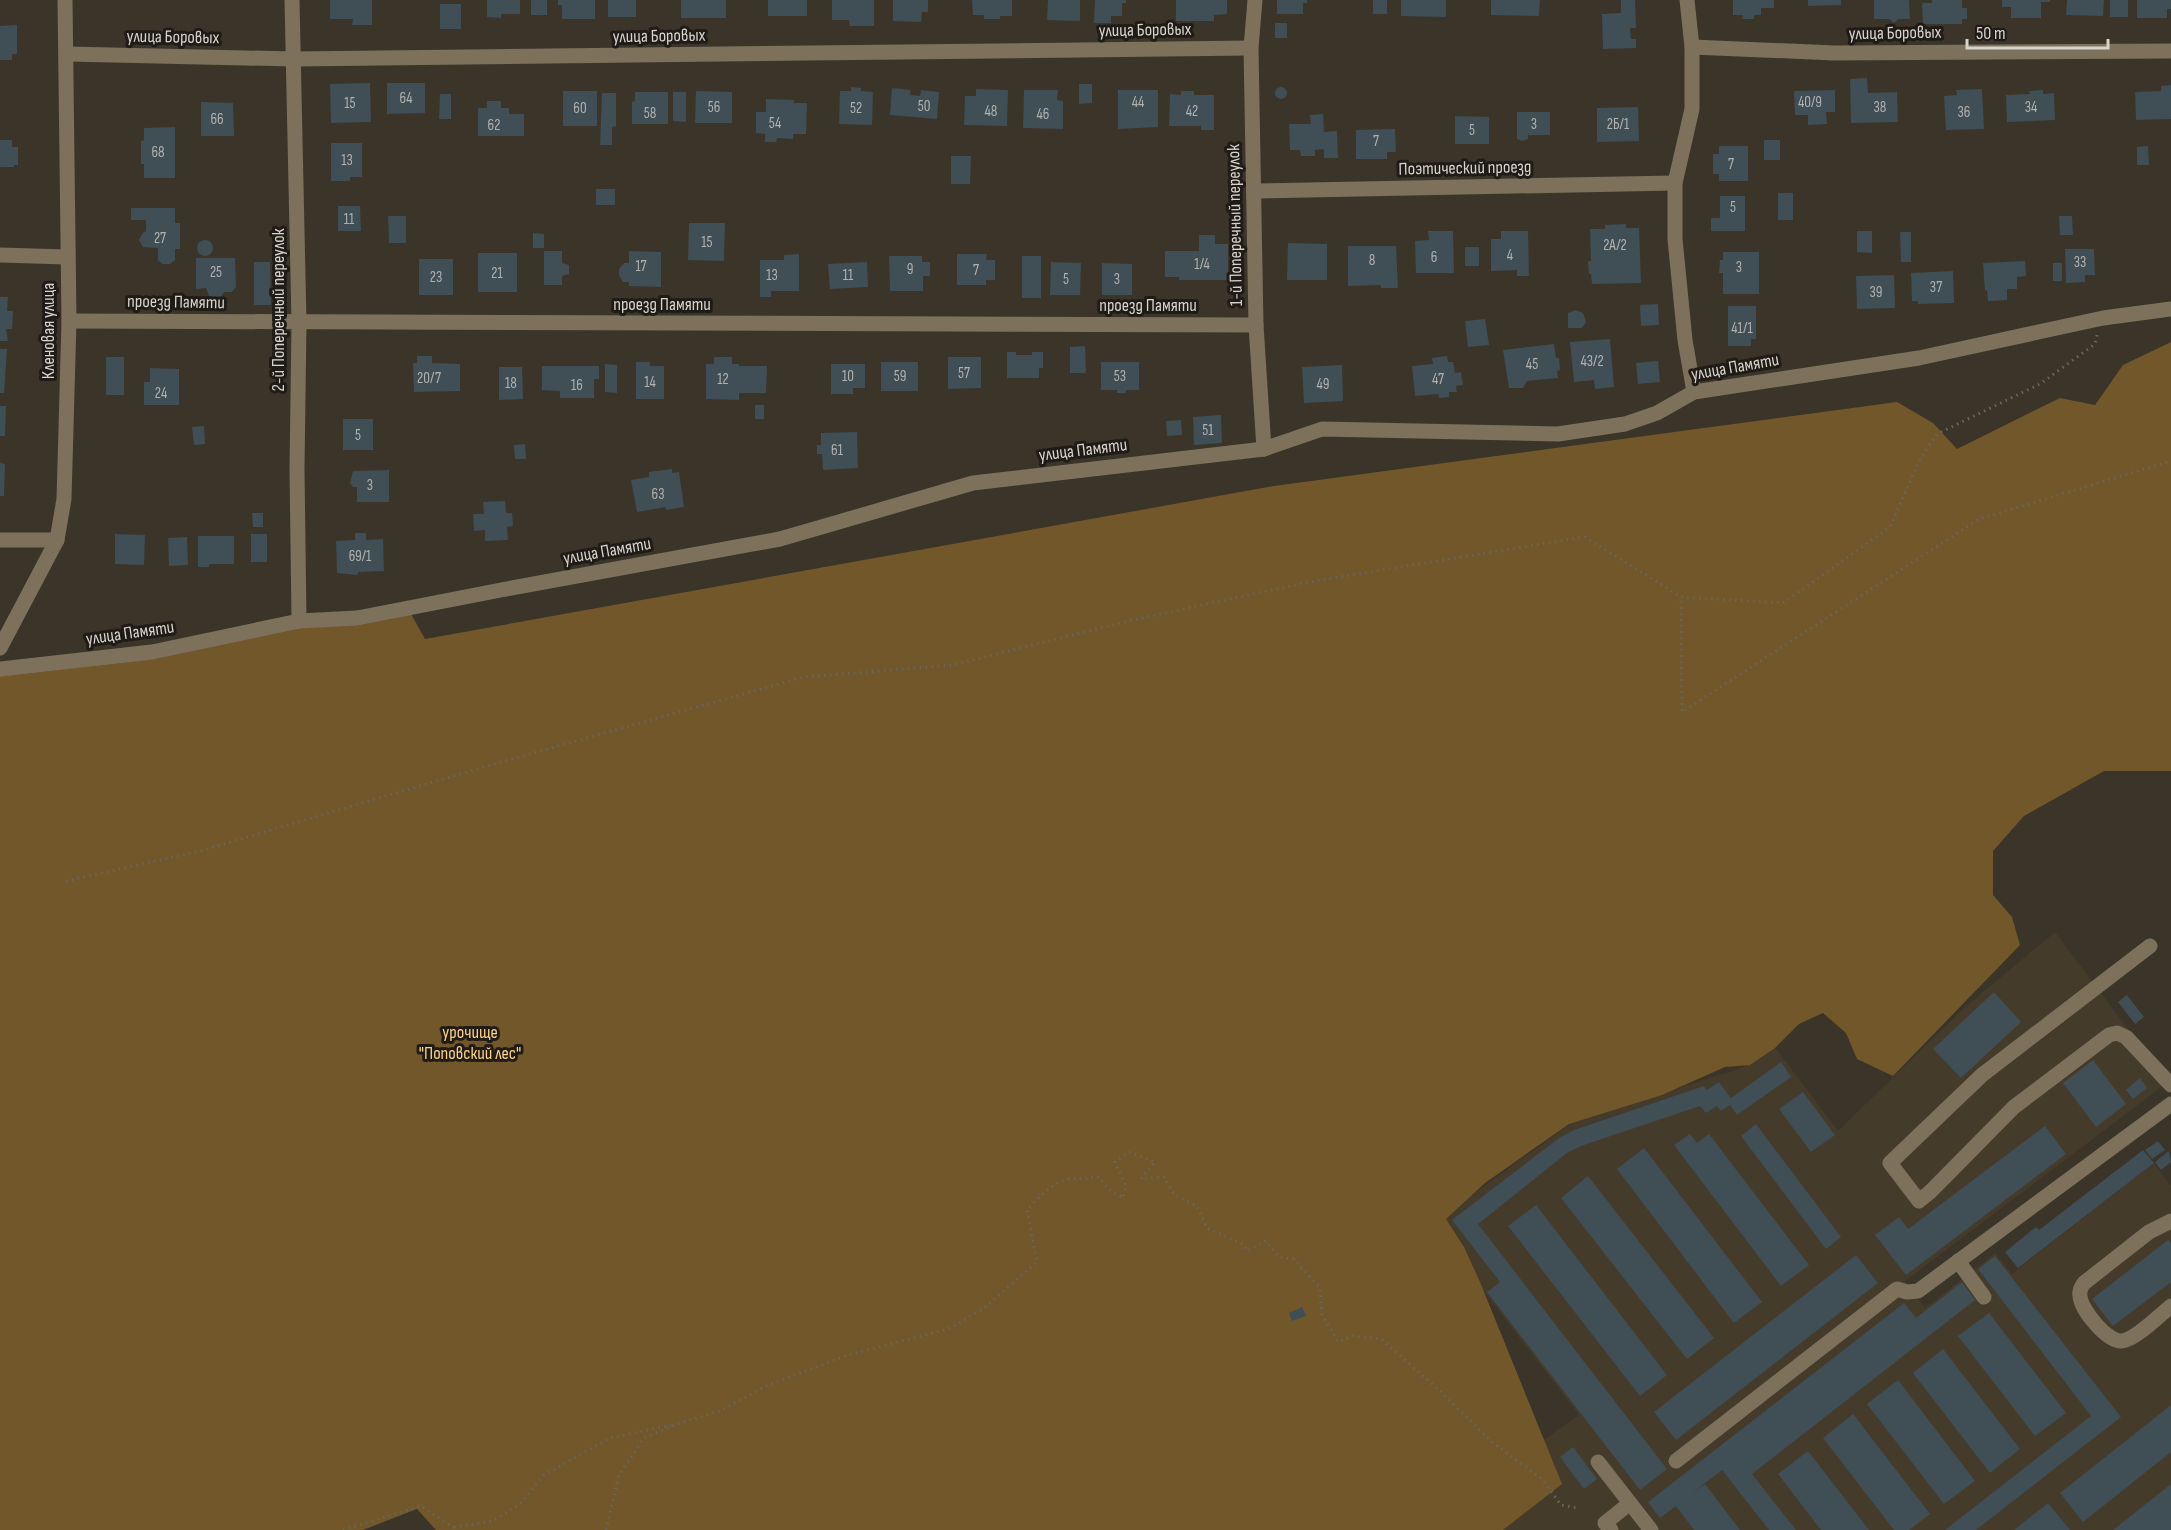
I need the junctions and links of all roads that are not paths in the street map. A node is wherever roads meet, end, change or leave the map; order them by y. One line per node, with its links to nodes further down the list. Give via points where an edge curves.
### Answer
1 (65, 0): 8 (street, Кленовая улица)
2 (292, 0): 9 (street, 2-й Поперечный переулок)
3 (1255, 0): 6 (street, 1-й Поперечный переулок)
4 (1687, 0): 5 (street)
5 (1692, 47): 7 (street, улица Боровых, via 1835,53); 10 (street, via 1692,109)
6 (1251, 48): 9 (street, улица Боровых); 11 (street, 1-й Поперечный переулок)
7 (2171, 51)
8 (67, 54): 9 (street, улица Боровых); 13 (street, Кленовая улица)
9 (294, 59): 16 (street, 2-й Поперечный переулок)
10 (1675, 183): 11 (street, Поэтический проезд); 18 (street, via 1675,239)
11 (1254, 191): 17 (street, 1-й Поперечный переулок)
12 (0, 255): 13 (street)
13 (67, 257): 15 (street, Кленовая улица)
14 (2171, 309): 18 (street, улица Памяти, via 2103,318 1919,358)
15 (69, 321): 16 (street, проезд Памяти); 21 (street, Кленовая улица, via 64,500)
16 (299, 323): 17 (street, проезд Памяти); 22 (street, 2-й Поперечный переулок)
17 (1256, 325): 19 (street, 1-й Поперечный переулок)
18 (1694, 392): 19 (street, улица Памяти, via 1657,413 1625,424 1558,434 1322,429)
19 (1264, 449): 22 (street, улица Памяти, via 973,483 780,539 357,618)
20 (0, 540): 21 (street)
21 (57, 540): 23 (street, Кленовая улица)
22 (299, 621): 24 (street, улица Памяти, via 152,652)
23 (0, 648)
24 (0, 669)
25 (2150, 946): 26 (street, via 1982,1075 1890,1163 1919,1201 2014,1107 2109,1035 2126,1037)
26 (2168, 1082)
27 (2171, 1104): 29 (street)
28 (2171, 1221): 31 (street, via 2149,1232 2080,1289 2084,1306 2111,1339 2129,1339)
29 (1958, 1261): 30 (street); 32 (street, via 1918,1291 1897,1288)
30 (1984, 1297)
31 (2171, 1306)
32 (1676, 1461)
33 (1598, 1462): 34 (street)
34 (1630, 1503): 35 (street, via 1605,1523); 36 (street)
35 (1611, 1530)
36 (1652, 1530)

